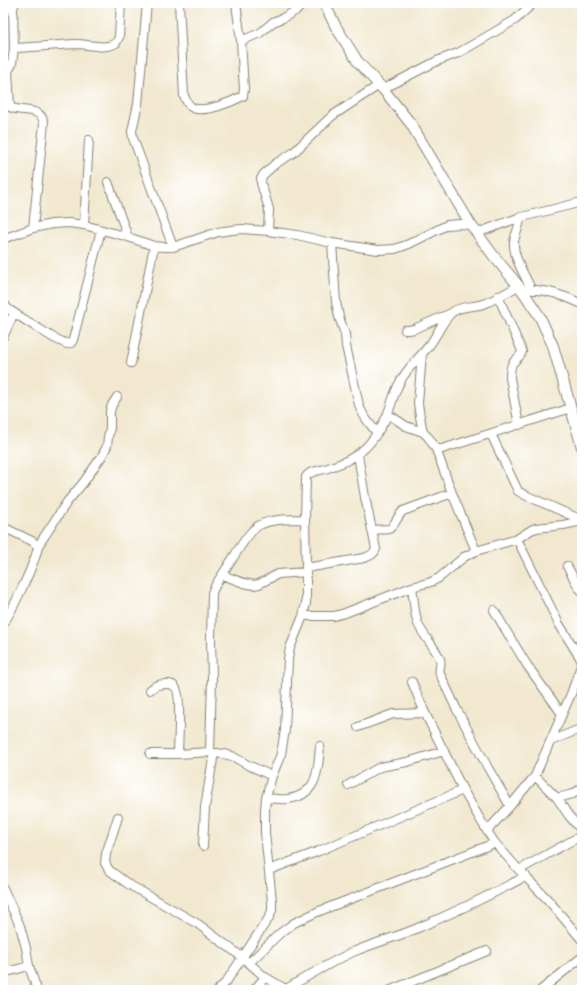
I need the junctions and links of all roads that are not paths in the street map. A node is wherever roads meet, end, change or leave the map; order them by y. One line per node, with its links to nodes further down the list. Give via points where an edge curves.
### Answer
1 (15, 3): 9 (street); 11 (street)
2 (121, 3): 11 (street, via 119,37 112,46 77,44)
3 (147, 3): 27 (street, via 138,104 132,131)
4 (179, 3): 10 (street, via 184,96 188,105 194,109 212,109 243,96)
5 (236, 3): 10 (street)
6 (304, 3): 10 (street, via 260,33)
7 (324, 3): 13 (street, via 358,62)
8 (534, 3): 13 (street, via 515,20 458,53)
9 (3, 10)
10 (241, 41)
11 (14, 48): 12 (street, via 12,64)
12 (6, 73): 19 (street, via 10,107 40,114 44,122)
13 (381, 87): 20 (street, via 411,124); 22 (street, via 332,116 293,153 263,175 261,183 269,209)
14 (89, 140): 18 (street)
15 (108, 182): 23 (street)
16 (582, 202): 17 (street)
17 (520, 218): 20 (street); 28 (street, via 514,248)
18 (84, 225): 19 (street, via 69,223); 21 (street)
19 (33, 228): 24 (street)
20 (474, 229): 25 (street, via 459,224 447,225 395,249 378,250); 28 (street, via 493,255)
21 (101, 230): 23 (street); 32 (street, via 71,343 67,344 54,338)
22 (268, 231): 25 (street); 27 (street, via 218,232)
23 (128, 237): 26 (street)
24 (3, 239)
25 (332, 243): 44 (street, via 336,302 346,334 346,346 359,405 361,412)
26 (154, 246): 27 (street); 37 (street)
27 (173, 247)
28 (524, 289): 29 (street); 31 (street, via 563,296); 39 (street, via 553,346)
29 (498, 296): 33 (street, via 484,304); 42 (street, via 522,351 510,371)
30 (3, 302): 32 (street)
31 (582, 304)
32 (14, 313): 35 (street)
33 (449, 314): 34 (street, via 414,329); 36 (street)
34 (405, 330)
35 (3, 337)
36 (422, 354): 40 (street, via 400,382); 43 (street, via 418,403)
37 (131, 363)
38 (117, 397): 55 (street, via 110,411 107,446 102,456)
39 (572, 408): 41 (street); 42 (street)
40 (388, 414): 43 (street, via 406,426); 44 (street)
41 (579, 422): 46 (street)
42 (519, 425): 45 (street)
43 (423, 432): 47 (street)
44 (377, 433): 48 (street)
45 (491, 434): 47 (street); 51 (street, via 518,491)
46 (582, 447)
47 (436, 449): 49 (street)
48 (358, 455): 50 (street, via 308,474 305,481); 53 (street)
49 (452, 493): 53 (street, via 403,511 390,529); 56 (street)
50 (305, 519): 58 (street); 59 (street, via 260,524 252,531)
51 (582, 520): 54 (street, via 536,528)
52 (3, 527): 55 (street)
53 (372, 530): 58 (street, via 376,549 372,555)
54 (517, 539): 56 (street); 65 (street, via 559,624)
55 (38, 546): 64 (street, via 24,583)
56 (476, 550): 60 (street, via 439,578)
57 (567, 566): 61 (street)
58 (306, 570): 59 (street, via 278,574 254,585); 63 (street, via 306,603)
59 (222, 575): 75 (street, via 212,593)
60 (412, 587): 63 (street, via 334,616); 85 (street, via 416,618 440,661 439,672)
61 (582, 591)
62 (494, 610): 69 (street, via 527,665)
63 (303, 616): 78 (street, via 288,659 285,730 281,754)
64 (3, 624)
65 (582, 662): 69 (street)
66 (412, 682): 68 (street)
67 (150, 690): 77 (street, via 159,684 171,684 178,690)
68 (425, 713): 70 (street, via 393,714); 74 (street)
69 (562, 714): 72 (street)
70 (358, 727)
71 (582, 728): 72 (street)
72 (551, 741): 79 (street)
73 (320, 746): 83 (street, via 316,778 310,789 300,796 288,799)
74 (444, 751): 80 (street, via 380,767); 82 (street)
75 (212, 752): 77 (street); 78 (street, via 232,756); 91 (street)
76 (150, 754): 77 (street)
77 (178, 754)
78 (272, 776): 83 (street)
79 (535, 776): 84 (street); 85 (street)
80 (348, 785)
81 (582, 788): 84 (street, via 573,794)
82 (464, 790): 87 (street); 92 (street)
83 (266, 798): 92 (street, via 265,833)
84 (557, 798): 88 (street)
85 (510, 806): 87 (street)
86 (118, 817): 98 (street, via 106,854 105,863 109,870 128,884 198,924)
87 (487, 831): 90 (street)
88 (582, 831)
89 (582, 835): 93 (street)
90 (495, 843): 93 (street); 100 (street, via 294,923)
91 (203, 846)
92 (269, 870): 98 (street, via 272,910)
93 (519, 870): 94 (street)
94 (526, 876): 96 (street); 107 (street, via 454,912 352,952)
95 (4, 892): 101 (street, via 20,926)
96 (582, 940)
97 (487, 951): 108 (street)
98 (242, 957): 100 (street); 105 (street)
99 (582, 957): 109 (street)
100 (249, 963): 103 (street)
101 (29, 966): 102 (street); 104 (street)
102 (3, 974)
103 (265, 977): 106 (street); 107 (street)
104 (38, 990)
105 (218, 990)
106 (254, 990)
107 (286, 990)
108 (391, 990)
109 (541, 990)

